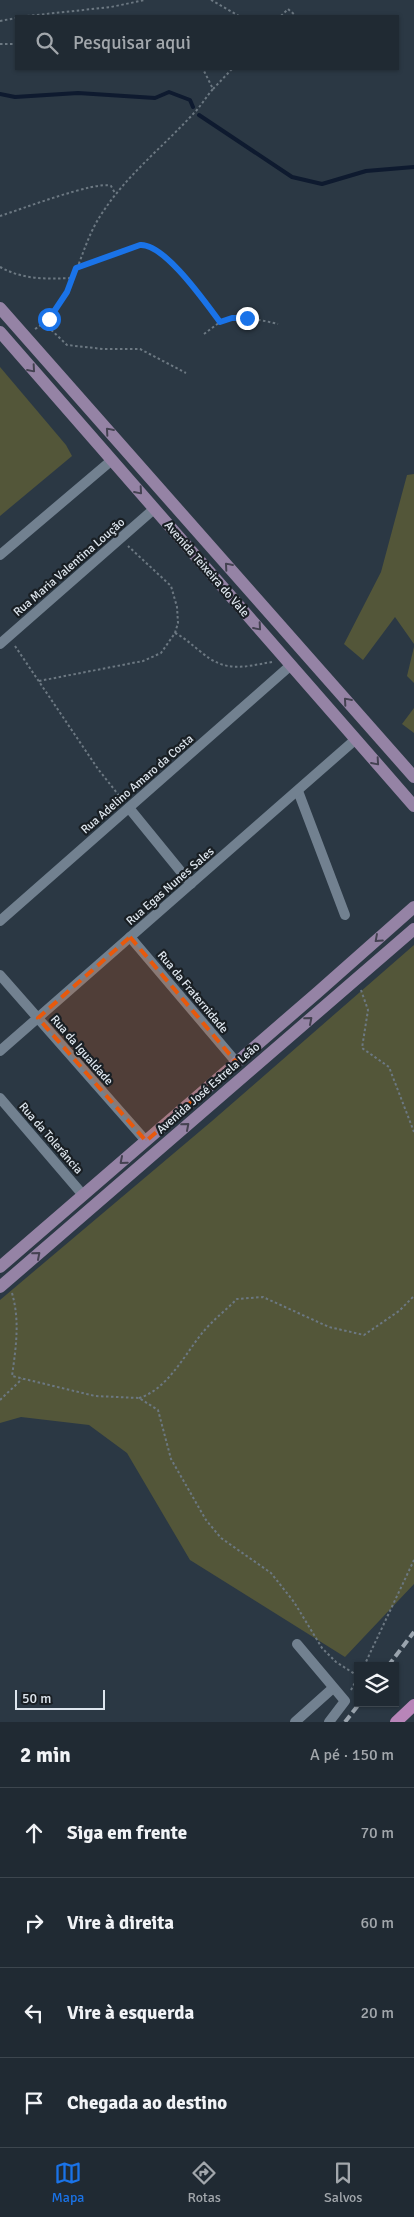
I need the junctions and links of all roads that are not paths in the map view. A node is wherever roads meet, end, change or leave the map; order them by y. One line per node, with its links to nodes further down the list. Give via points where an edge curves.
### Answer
1 (0, 308): 9 (street, Avenida Teixeira do Vale, one-way to 1)
2 (0, 332): 3 (street, Avenida Teixeira do Vale, one-way to 3)
3 (112, 460): 4 (street, Avenida Teixeira do Vale, one-way to 4); 5 (street)
4 (154, 508): 6 (street, Rua Maria Valentina Loução); 7 (street, Avenida Teixeira do Vale, one-way to 7)
5 (0, 555)
6 (0, 644)
7 (289, 662): 8 (street, Avenida Teixeira do Vale); 12 (street, Rua Adelino Amaro da Costa)
8 (356, 740): 10 (street, Rua Egas Nunes Sales); 11 (street, Avenida Teixeira do Vale, one-way to 11)
9 (414, 777)
10 (298, 791): 13 (street, Rua Egas Nunes Sales); 15 (street)
11 (414, 806)
12 (129, 808): 13 (street); 16 (street, Rua Adelino Amaro da Costa)
13 (191, 884): 18 (street, Rua Egas Nunes Sales)
14 (414, 907): 22 (street, Avenida José Estrela Leão, one-way to 22)
15 (345, 915)
16 (0, 921)
17 (414, 929): 27 (street, Avenida José Estrela Leão, one-way to 17)
18 (130, 938): 20 (street, Rua Egas Nunes Sales); 22 (street, Rua da Fraternidade)
19 (0, 975): 20 (street, Rua da Igualdade)
20 (38, 1018): 21 (street, Rua Egas Nunes Sales); 24 (street, Rua da Igualdade)
21 (0, 1051)
22 (236, 1063): 24 (street, Avenida José Estrela Leão)
23 (0, 1098): 25 (street, Rua da Tolerância)
24 (146, 1141): 25 (street, Avenida José Estrela Leão, one-way to 25)
25 (83, 1195): 26 (street, Avenida José Estrela Leão)
26 (0, 1267)
27 (4, 1283)
28 (297, 1644): 29 (street)
29 (332, 1688): 31 (street); 32 (street, via 345,1701)
30 (414, 1705): 33 (main road)
31 (295, 1722)
32 (329, 1722)
33 (396, 1722)

